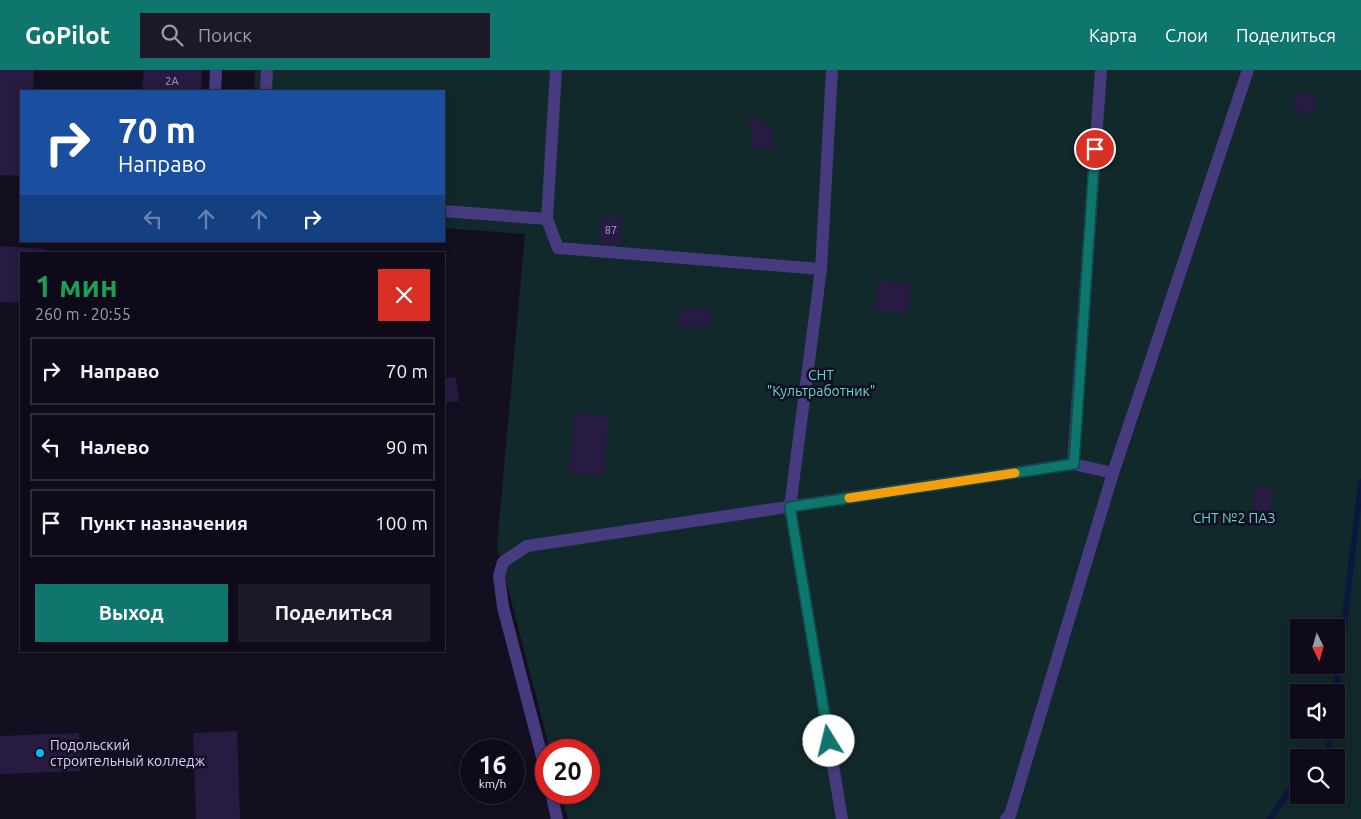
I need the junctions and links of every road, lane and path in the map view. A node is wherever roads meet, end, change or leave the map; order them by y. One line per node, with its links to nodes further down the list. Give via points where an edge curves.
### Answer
1 (216, 70): 7 (lane)
2 (267, 70): 8 (lane)
3 (556, 70): 10 (lane)
4 (832, 70): 11 (lane)
5 (1100, 70): 12 (lane)
6 (1248, 70): 13 (lane)
7 (215, 90)
8 (266, 90)
9 (445, 211): 10 (lane)
10 (547, 219): 11 (lane, via 558,248)
11 (821, 268): 14 (lane)
12 (1074, 464): 13 (lane); 14 (lane)
13 (1113, 473): 19 (lane, via 1010,815)
14 (790, 507): 15 (lane, via 527,546 503,562 499,576 503,607); 18 (lane)
15 (537, 739)
16 (554, 804): 17 (lane)
17 (557, 819)
18 (842, 819)
19 (1006, 819)

